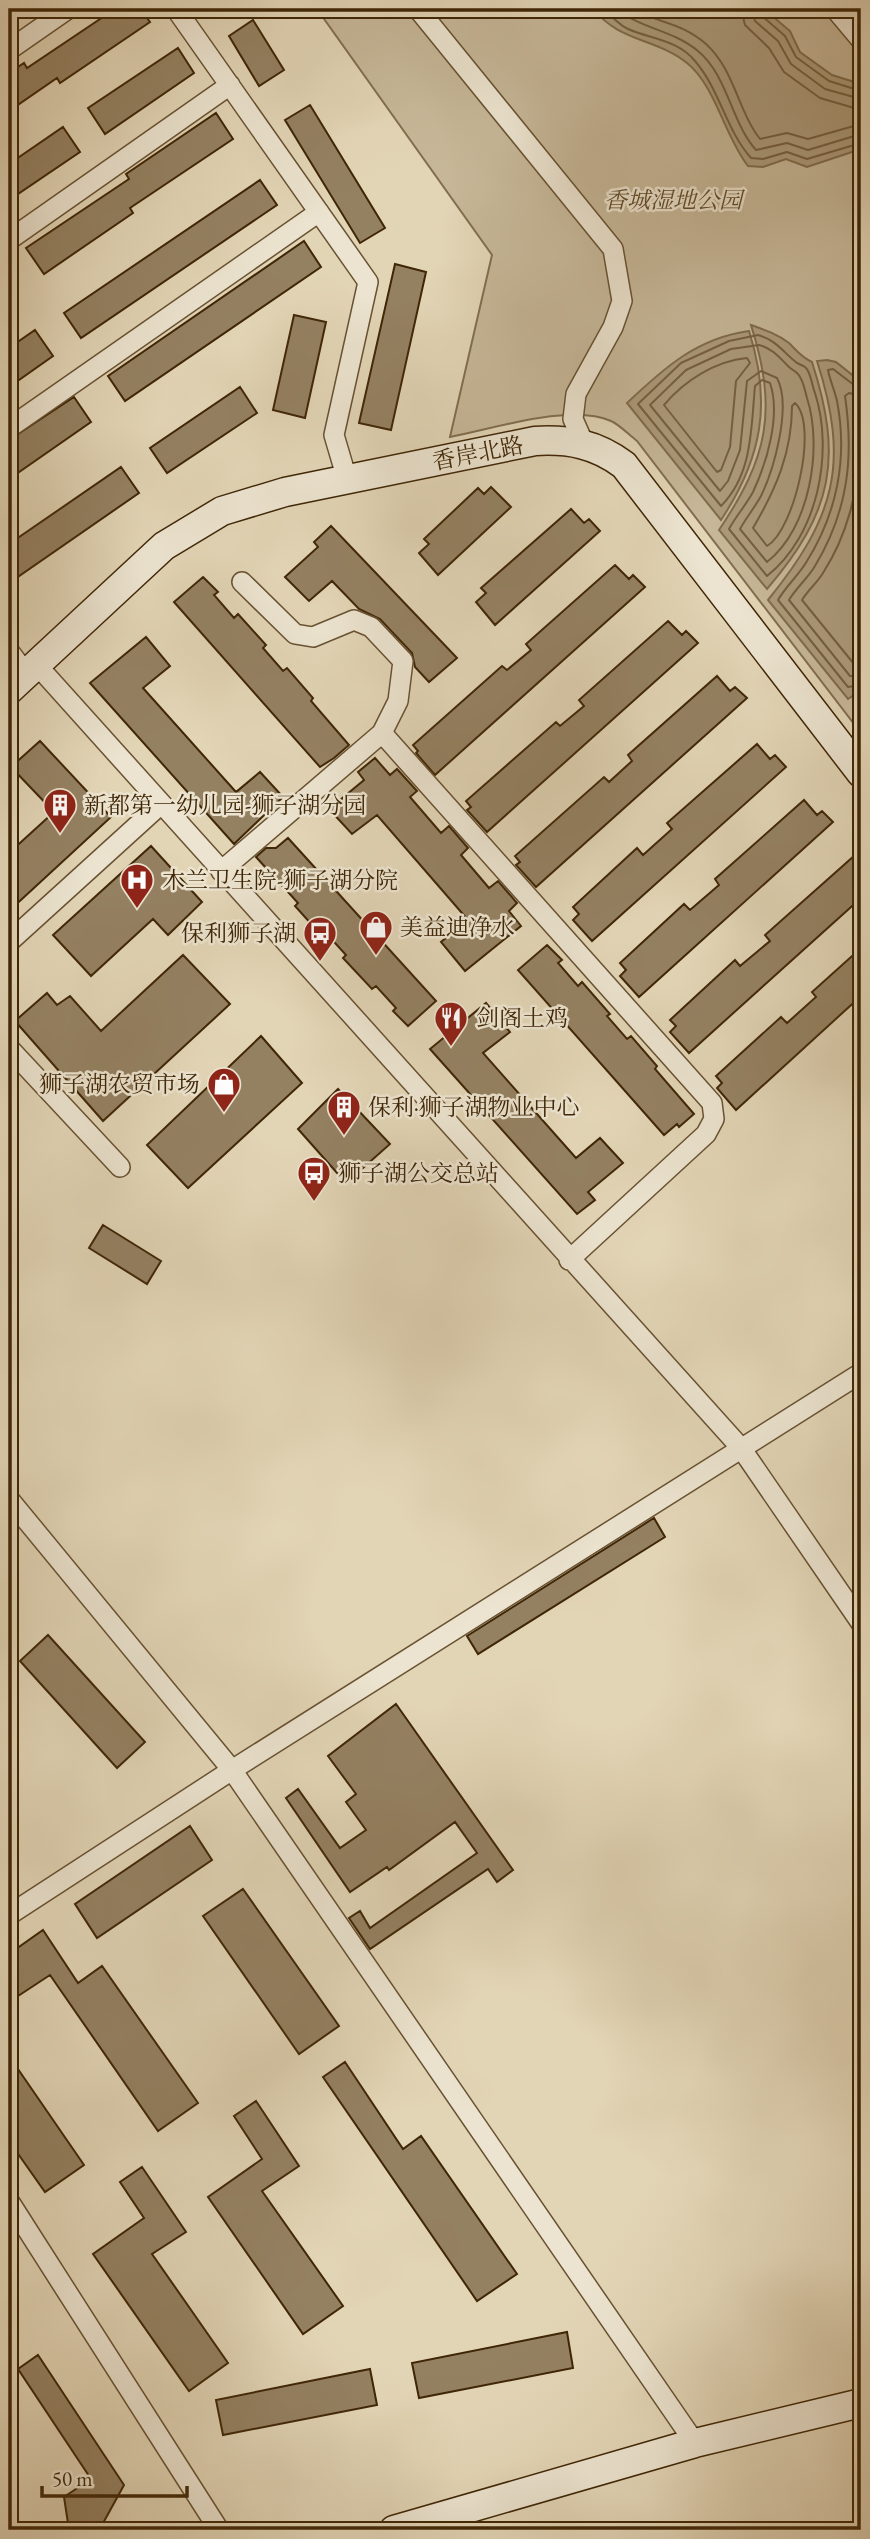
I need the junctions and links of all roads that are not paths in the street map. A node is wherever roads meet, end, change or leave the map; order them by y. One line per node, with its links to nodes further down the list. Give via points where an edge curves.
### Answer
1 (68, 9): 6 (street)
2 (176, 9): 7 (street)
3 (418, 9): 11 (street, via 613,249 622,301 576,394)
4 (835, 9): 5 (street)
5 (861, 40)
6 (9, 50)
7 (230, 85): 8 (street); 9 (street)
8 (319, 212): 10 (street); 12 (street, via 368,282 334,435)
9 (9, 240)
10 (9, 428)
11 (572, 434): 12 (street, 香岸北路); 17 (street, via 624,465)
12 (347, 479): 15 (street, 香岸北路, via 222,511 164,546)
13 (242, 582): 16 (street, via 295,634 313,637 354,620 371,627 403,661 398,701)
14 (9, 651): 15 (street)
15 (24, 676): 18 (street)
16 (382, 733): 19 (street); 23 (street, via 712,1103 714,1119 706,1134)
17 (858, 759)
18 (161, 804): 19 (street); 20 (street)
19 (222, 871): 23 (street)
20 (9, 942)
21 (9, 1048): 22 (street)
22 (120, 1167)
23 (569, 1260): 25 (street)
24 (861, 1373): 25 (street)
25 (740, 1448): 27 (street); 28 (street)
26 (9, 1500): 28 (street)
27 (861, 1623)
28 (232, 1770): 29 (street); 32 (street)
29 (9, 1915)
30 (9, 2201): 33 (street)
31 (861, 2403): 32 (street)
32 (695, 2443): 34 (street)
33 (219, 2530)
34 (394, 2530)

